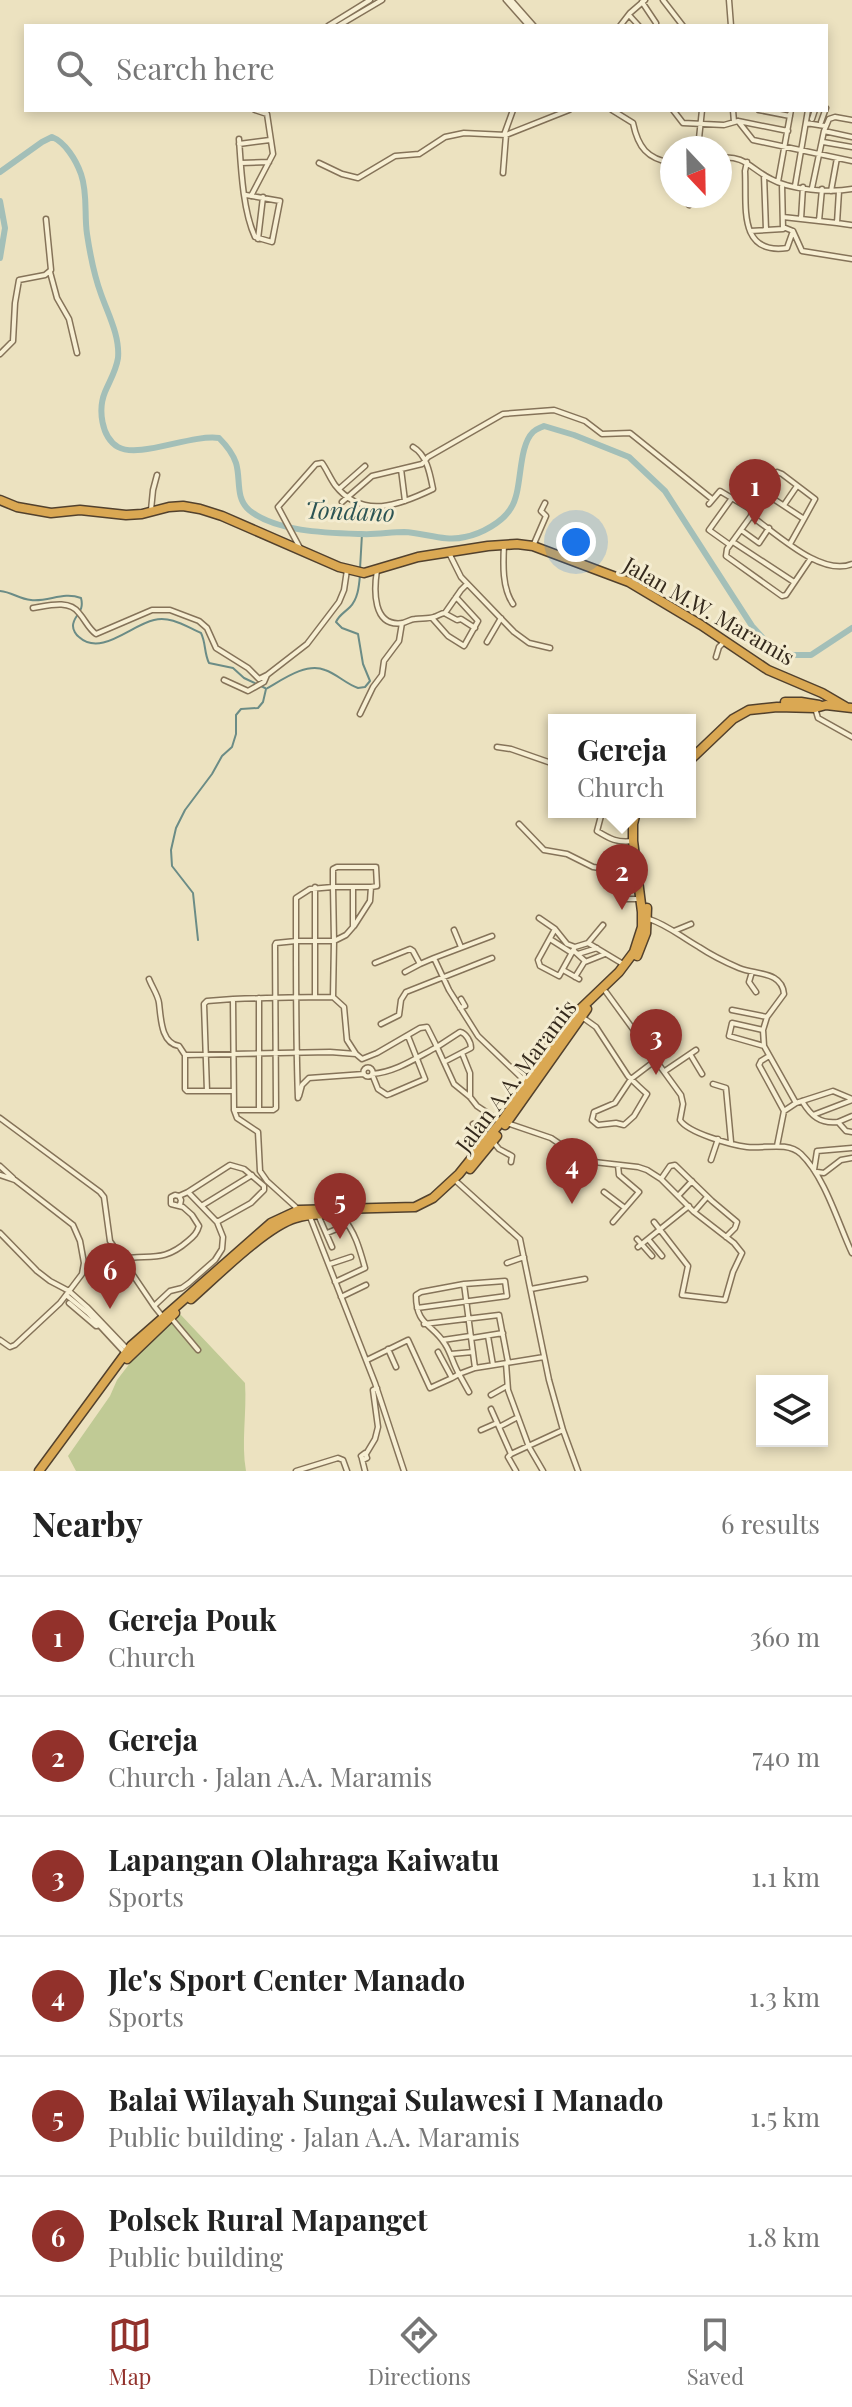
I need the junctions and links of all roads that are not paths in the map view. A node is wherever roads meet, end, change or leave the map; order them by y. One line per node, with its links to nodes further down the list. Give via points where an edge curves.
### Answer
1 (370, 0): 9 (street)
2 (382, 0): 10 (street)
3 (509, 0): 11 (street)
4 (644, 0): 7 (street); 8 (street)
5 (663, 0): 14 (street)
6 (729, 0): 15 (street)
7 (629, 15): 12 (street); 13 (street)
8 (656, 23)
9 (331, 24)
10 (341, 24)
11 (529, 24)
12 (622, 24)
13 (637, 24)
14 (681, 24)
15 (731, 24)
16 (262, 112): 37 (street)
17 (512, 112): 34 (street)
18 (564, 112): 34 (street)
19 (615, 112): 45 (street, via 633,123 647,155)
20 (675, 112): 31 (street, via 683,123)
21 (702, 112): 31 (street)
22 (734, 112): 29 (street)
23 (808, 112): 30 (street)
24 (814, 112): 27 (street)
25 (825, 112): 32 (street)
26 (790, 113): 33 (street)
27 (812, 119)
28 (852, 120): 32 (street, via 832,117)
29 (736, 121): 31 (street); 33 (street); 39 (street, via 753,140)
30 (806, 123): 32 (street); 41 (street)
31 (701, 125): 35 (street)
32 (823, 127): 36 (street); 38 (street)
33 (788, 131): 39 (street)
34 (505, 135): 50 (street, via 453,135 419,154 395,156 358,178); 51 (street)
35 (700, 136)
36 (852, 137)
37 (270, 140): 47 (street); 49 (street, via 239,142)
38 (822, 142): 40 (street); 42 (street)
39 (785, 147): 41 (street); 53 (street)
40 (852, 147)
41 (801, 150): 42 (street); 54 (street)
42 (820, 153): 44 (street); 56 (street)
43 (732, 156): 48 (street)
44 (837, 158): 46 (street); 59 (street)
45 (660, 159)
46 (852, 161)
47 (269, 162): 49 (street); 61 (street)
48 (747, 162): 52 (street); 71 (street)
49 (241, 163): 61 (street)
50 (319, 163)
51 (503, 173)
52 (764, 175): 53 (street); 70 (street)
53 (780, 183): 54 (street); 63 (street)
54 (795, 186): 55 (street)
55 (803, 187): 56 (street); 65 (street)
56 (812, 188): 57 (street)
57 (822, 189): 59 (street); 66 (street)
58 (852, 189): 60 (street)
59 (831, 191): 60 (street)
60 (839, 191): 67 (street)
61 (248, 195): 62 (street); 73 (street, via 251,227)
62 (263, 197): 73 (street); 73 (street, via 280,201 272,242)
63 (783, 217): 65 (street); 69 (street)
64 (46, 219): 75 (street)
65 (801, 219): 66 (street)
66 (819, 221): 67 (street)
67 (837, 223): 68 (street)
68 (851, 225)
69 (783, 227): 70 (street); 72 (street)
70 (766, 230): 71 (street)
71 (749, 231): 72 (street, via 768,249 787,248)
72 (793, 231): 74 (street, via 802,251)
73 (258, 239)
74 (852, 259)
75 (50, 272): 76 (street); 77 (street, via 17,283 13,341)
76 (77, 353)
77 (0, 354)
78 (413, 447): 79 (street)
79 (425, 461): 81 (street); 87 (street, via 498,416 554,410 585,421 602,434 630,433 711,502 719,491); 89 (street, via 433,489)
80 (365, 466): 84 (street)
81 (401, 469): 86 (street, via 372,476); 89 (street)
82 (157, 475): 94 (street)
83 (797, 486): 85 (street, via 777,472); 92 (street); 96 (street, via 815,499)
84 (339, 489): 86 (street); 102 (street, via 320,461 278,507)
85 (760, 490): 92 (street); 93 (street)
86 (347, 497): 89 (street, via 376,507); 90 (street)
87 (732, 498): 93 (street); 100 (street, via 709,530)
88 (0, 500): 94 (highway, via 46,513)
89 (405, 501)
90 (342, 502)
91 (545, 503): 103 (street, via 541,511 546,516)
92 (784, 505): 96 (street)
93 (750, 508): 95 (street)
94 (150, 512): 102 (highway, via 176,506 200,509)
95 (751, 516): 97 (street); 98 (street)
96 (804, 519): 101 (street)
97 (769, 528): 98 (street, via 759,543); 101 (street)
98 (741, 530): 100 (street)
99 (504, 544): 103 (highway, Jalan M.W. Maramis); 104 (highway, Jalan M.W. Maramis); 112 (street, via 506,587)
100 (731, 544): 109 (street); 109 (street, via 727,558 782,596)
101 (790, 544): 105 (street)
102 (299, 546): 108 (highway)
103 (533, 546): 119 (highway, Jalan M.W. Maramis, via 629,582)
104 (449, 553): 107 (highway, Jalan M.W. Maramis); 110 (street)
105 (811, 558): 106 (street, via 834,567); 109 (street)
106 (852, 564)
107 (377, 570): 108 (highway, Jalan M.W. Maramis); 117 (street, via 379,612)
108 (355, 571): 123 (street, via 307,644)
109 (795, 583)
110 (467, 584): 111 (street); 116 (street)
111 (456, 597): 114 (street); 118 (street, via 478,621)
112 (513, 604)
113 (33, 608): 123 (street, via 73,607 98,634 152,610 170,610 199,621 216,648 259,679)
114 (445, 613): 115 (street); 118 (street)
115 (432, 618): 117 (street); 118 (street, via 462,647)
116 (501, 618): 120 (street); 121 (street, via 523,640)
117 (402, 623): 128 (street, via 399,641)
118 (475, 628)
119 (725, 641): 122 (street); 125 (highway, Jalan M.W. Maramis, via 768,670)
120 (487, 642)
121 (550, 648)
122 (716, 657)
123 (267, 675): 124 (street, via 248,691)
124 (224, 680)
125 (822, 693): 126 (highway); 127 (highway, Jalan M.W. Maramis)
126 (817, 705): 127 (highway); 129 (highway, via 746,705); 130 (street, via 818,718)
127 (849, 707)
128 (360, 714)
129 (711, 736): 132 (highway); 133 (highway)
130 (852, 737)
131 (497, 747): 134 (street)
132 (696, 748)
133 (696, 753)
134 (548, 762)
135 (600, 818): 139 (street, via 597,831 619,843)
136 (636, 818): 139 (highway)
137 (638, 818): 148 (highway, Jalan A.A. Maramis)
138 (519, 824): 144 (street, via 544,850 614,870 620,899)
139 (633, 841): 144 (highway)
140 (315, 887): 141 (street); 157 (street, via 296,898); 158 (street)
141 (333, 887): 142 (street); 143 (street, via 334,868 376,867 377,886); 159 (street)
142 (353, 887): 143 (street); 145 (street)
143 (371, 887): 146 (street)
144 (640, 899): 171 (highway, via 640,933)
145 (352, 915): 146 (street); 151 (street)
146 (363, 915): 151 (street)
147 (539, 918): 152 (street)
148 (647, 919): 154 (street); 177 (highway, Jalan A.A. Maramis, via 635,960)
149 (691, 924): 154 (street)
150 (603, 925): 160 (street)
151 (353, 927): 159 (street)
152 (555, 929): 156 (street); 163 (street)
153 (454, 930): 161 (street)
154 (674, 931): 174 (street)
155 (492, 936): 161 (street)
156 (550, 939): 163 (street); 172 (street, via 539,963 556,976)
157 (296, 941): 158 (street); 179 (street); 183 (street, via 275,945)
158 (315, 941): 159 (street); 180 (street)
159 (334, 941): 181 (street)
160 (588, 943): 162 (street); 163 (street)
161 (461, 947): 166 (street)
162 (597, 948): 164 (street); 165 (street)
163 (573, 950): 164 (street); 172 (street)
164 (578, 954): 168 (street)
165 (606, 954): 168 (street); 171 (street)
166 (434, 958): 170 (street); 175 (street)
167 (492, 958): 175 (street)
168 (585, 962): 172 (street, via 577,978)
169 (375, 963): 170 (street, via 410,949)
170 (420, 964): 173 (street)
171 (625, 965): 189 (highway)
172 (563, 970)
173 (405, 972)
174 (752, 972): 178 (street, via 749,982); 190 (street, via 774,977 784,988)
175 (443, 978): 186 (street); 188 (street, via 404,994)
176 (149, 979): 207 (street, via 168,1041)
177 (606, 992): 189 (highway, Jalan A.A. Maramis); 212 (street)
178 (756, 992)
179 (296, 997): 180 (street); 183 (street); 204 (street)
180 (315, 997): 181 (street)
181 (333, 997): 205 (street, via 344,1007 347,1040)
182 (259, 998): 183 (street); 184 (street); 202 (street)
183 (276, 998): 203 (street)
184 (233, 999): 200 (street, via 204,1002); 201 (street)
185 (461, 999): 186 (street)
186 (465, 1006): 220 (street, via 480,1039)
187 (407, 1012): 188 (street)
188 (399, 1015): 192 (street)
189 (573, 1015): 197 (highway, Jalan A.A. Maramis); 219 (street, via 596,1027)
190 (767, 1017): 191 (street, via 734,1010); 193 (street)
191 (732, 1023): 193 (street); 195 (street, via 730,1038)
192 (381, 1024)
193 (763, 1030): 195 (street)
194 (408, 1036): 196 (street, via 427,1027); 209 (street); 211 (street)
195 (764, 1046): 208 (street)
196 (437, 1047): 199 (street, via 461,1032 471,1046); 209 (street); 213 (street)
197 (555, 1047): 210 (street, via 547,1046 539,1060); 220 (highway); 234 (highway, Jalan A.A. Maramis)
198 (696, 1050): 206 (street)
199 (462, 1053): 213 (street); 224 (street)
200 (206, 1054): 201 (street); 207 (street); 222 (street)
201 (234, 1054): 202 (street); 223 (street)
202 (259, 1054): 203 (street); 228 (street)
203 (276, 1054): 204 (street); 228 (street, via 276,1109)
204 (297, 1054): 205 (street); 216 (street, via 298,1098 309,1078)
205 (356, 1054): 211 (street)
206 (690, 1054): 215 (street); 218 (street)
207 (185, 1055): 222 (street, via 185,1089)
208 (769, 1056): 226 (street); 229 (street, via 759,1065)
209 (418, 1057): 217 (street); 217 (street, via 425,1079 387,1095)
210 (535, 1058)
211 (362, 1059): 214 (street)
212 (656, 1060): 215 (street); 219 (street)
213 (444, 1062): 224 (street, via 454,1084)
214 (368, 1067): 216 (street); 217 (street)
215 (665, 1071): 237 (street, via 683,1099 683,1125)
216 (364, 1074): 217 (street)
217 (372, 1074)
218 (702, 1074)
219 (631, 1079): 219 (street, via 615,1103 594,1112 592,1120 598,1125 624,1125 634,1116 647,1094)
220 (528, 1083): 234 (highway)
221 (713, 1084): 239 (street, via 726,1088)
222 (207, 1091): 223 (street)
223 (233, 1091): 227 (street)
224 (470, 1097): 234 (street)
225 (852, 1100): 226 (street, via 833,1091); 230 (street)
226 (799, 1102): 229 (street); 230 (street)
227 (234, 1110): 228 (street); 265 (street, via 258,1132 260,1171)
228 (259, 1110)
229 (784, 1111): 240 (street)
230 (812, 1115): 233 (street)
231 (852, 1116): 233 (street)
232 (0, 1118): 288 (street, via 100,1192 110,1241)
233 (838, 1122): 236 (street)
234 (504, 1123): 238 (highway); 242 (street, via 551,1138)
235 (473, 1124): 238 (street)
236 (852, 1132)
237 (719, 1139): 239 (street); 244 (street)
238 (489, 1141): 245 (street, via 512,1156); 255 (highway, Jalan A.A. Maramis); 265 (highway, via 421,1206)
239 (731, 1142): 240 (street, via 750,1148)
240 (777, 1146): 249 (street, via 797,1151)
241 (852, 1148): 249 (street, via 817,1151)
242 (567, 1149): 246 (street, via 585,1161); 248 (street)
243 (852, 1158): 249 (street, via 824,1173)
244 (711, 1160)
245 (511, 1162)
246 (618, 1165): 252 (street, via 642,1168); 264 (street, via 619,1175 639,1192)
247 (0, 1166): 253 (street)
248 (555, 1168)
249 (814, 1170): 280 (street)
250 (0, 1175): 253 (street)
251 (252, 1175): 256 (street, via 230,1165); 262 (street); 269 (street, via 264,1190)
252 (661, 1179): 254 (street, via 674,1164); 259 (street)
253 (15, 1180): 297 (street, via 77,1229 82,1274)
254 (692, 1181): 259 (street); 260 (street)
255 (457, 1182): 268 (highway, Jalan A.A. Maramis, via 417,1212); 287 (street, via 519,1236)
256 (188, 1192): 258 (street); 262 (street)
257 (604, 1192): 264 (street)
258 (179, 1196): 261 (street); 261 (street, via 170,1202)
259 (678, 1196): 263 (street)
260 (707, 1197): 266 (street); 277 (street, via 737,1222)
261 (180, 1205): 288 (street, via 199,1226 191,1239 167,1256)
262 (202, 1205): 269 (street)
263 (689, 1206): 266 (street); 273 (street)
264 (625, 1208): 270 (street)
265 (299, 1210): 295 (highway, via 271,1223)
266 (694, 1212): 277 (street)
267 (314, 1215): 268 (highway, Jalan A.A. Maramis); 275 (street); 290 (street); 303 (highway, Jalan A.A. Maramis, via 272,1230)
268 (340, 1215): 292 (street, via 355,1237 365,1269)
269 (217, 1222): 295 (street, via 222,1249)
270 (613, 1222)
271 (654, 1222): 273 (street)
272 (344, 1226): 275 (street)
273 (660, 1229): 277 (street, via 688,1266 682,1295 723,1301 742,1253); 279 (street)
274 (0, 1233): 297 (street)
275 (327, 1233): 282 (street)
276 (852, 1235): 280 (street)
277 (726, 1237)
278 (637, 1239): 281 (street)
279 (648, 1239): 281 (street); 285 (street)
280 (845, 1239): 283 (street)
281 (640, 1246): 284 (street)
282 (332, 1247)
283 (852, 1253)
284 (652, 1256)
285 (662, 1256)
286 (351, 1257): 290 (street)
287 (524, 1257): 289 (street); 296 (street)
288 (121, 1259): 301 (street)
289 (507, 1263)
290 (330, 1264): 292 (street)
291 (585, 1279): 296 (street)
292 (335, 1282): 298 (street)
293 (464, 1284): 299 (street); 299 (street, via 503,1280 507,1289 507,1296); 302 (street, via 418,1293)
294 (366, 1285): 298 (street)
295 (192, 1286): 301 (street, via 170,1291); 303 (highway)
296 (531, 1289): 318 (street)
297 (66, 1292): 306 (street); 310 (street, via 13,1346); 316 (street, via 87,1307)
298 (341, 1297): 319 (street)
299 (465, 1301): 302 (street); 304 (street)
300 (69, 1303): 306 (street)
301 (154, 1306): 303 (street)
302 (417, 1308): 305 (street)
303 (166, 1317): 313 (street); 316 (highway)
304 (467, 1318): 305 (street); 307 (street, via 499,1315); 309 (street)
305 (424, 1324): 311 (street)
306 (100, 1325): 316 (street)
307 (503, 1333): 308 (street); 320 (street)
308 (488, 1336): 309 (street); 321 (street)
309 (471, 1337): 311 (street); 315 (street)
310 (0, 1340)
311 (443, 1340): 317 (street)
312 (388, 1349): 319 (street); 322 (street); 325 (street, via 408,1340 430,1388)
313 (198, 1350)
314 (438, 1352): 325 (street)
315 (473, 1352): 317 (street); 323 (street)
316 (128, 1353): 337 (highway)
317 (450, 1354): 324 (street)
318 (544, 1357): 320 (street); 334 (street)
319 (367, 1360): 327 (street)
320 (507, 1362): 321 (street); 326 (street)
321 (493, 1365): 323 (street)
322 (396, 1367)
323 (475, 1368): 324 (street)
324 (459, 1374): 325 (street); 328 (street)
325 (452, 1378)
326 (507, 1386): 329 (street); 331 (street)
327 (377, 1388): 340 (street, via 377,1431 362,1459); 341 (street)
328 (469, 1392)
329 (491, 1395)
330 (491, 1409): 332 (street)
331 (518, 1417): 332 (street); 335 (street)
332 (498, 1425): 333 (street); 336 (street)
333 (481, 1430)
334 (563, 1430): 335 (street); 344 (street)
335 (528, 1445): 336 (street); 343 (street)
336 (511, 1454): 342 (street)
337 (42, 1471)
338 (296, 1471): 339 (street, via 338,1458)
339 (347, 1471)
340 (365, 1471)
341 (404, 1471)
342 (516, 1471)
343 (543, 1471)
344 (578, 1471)

